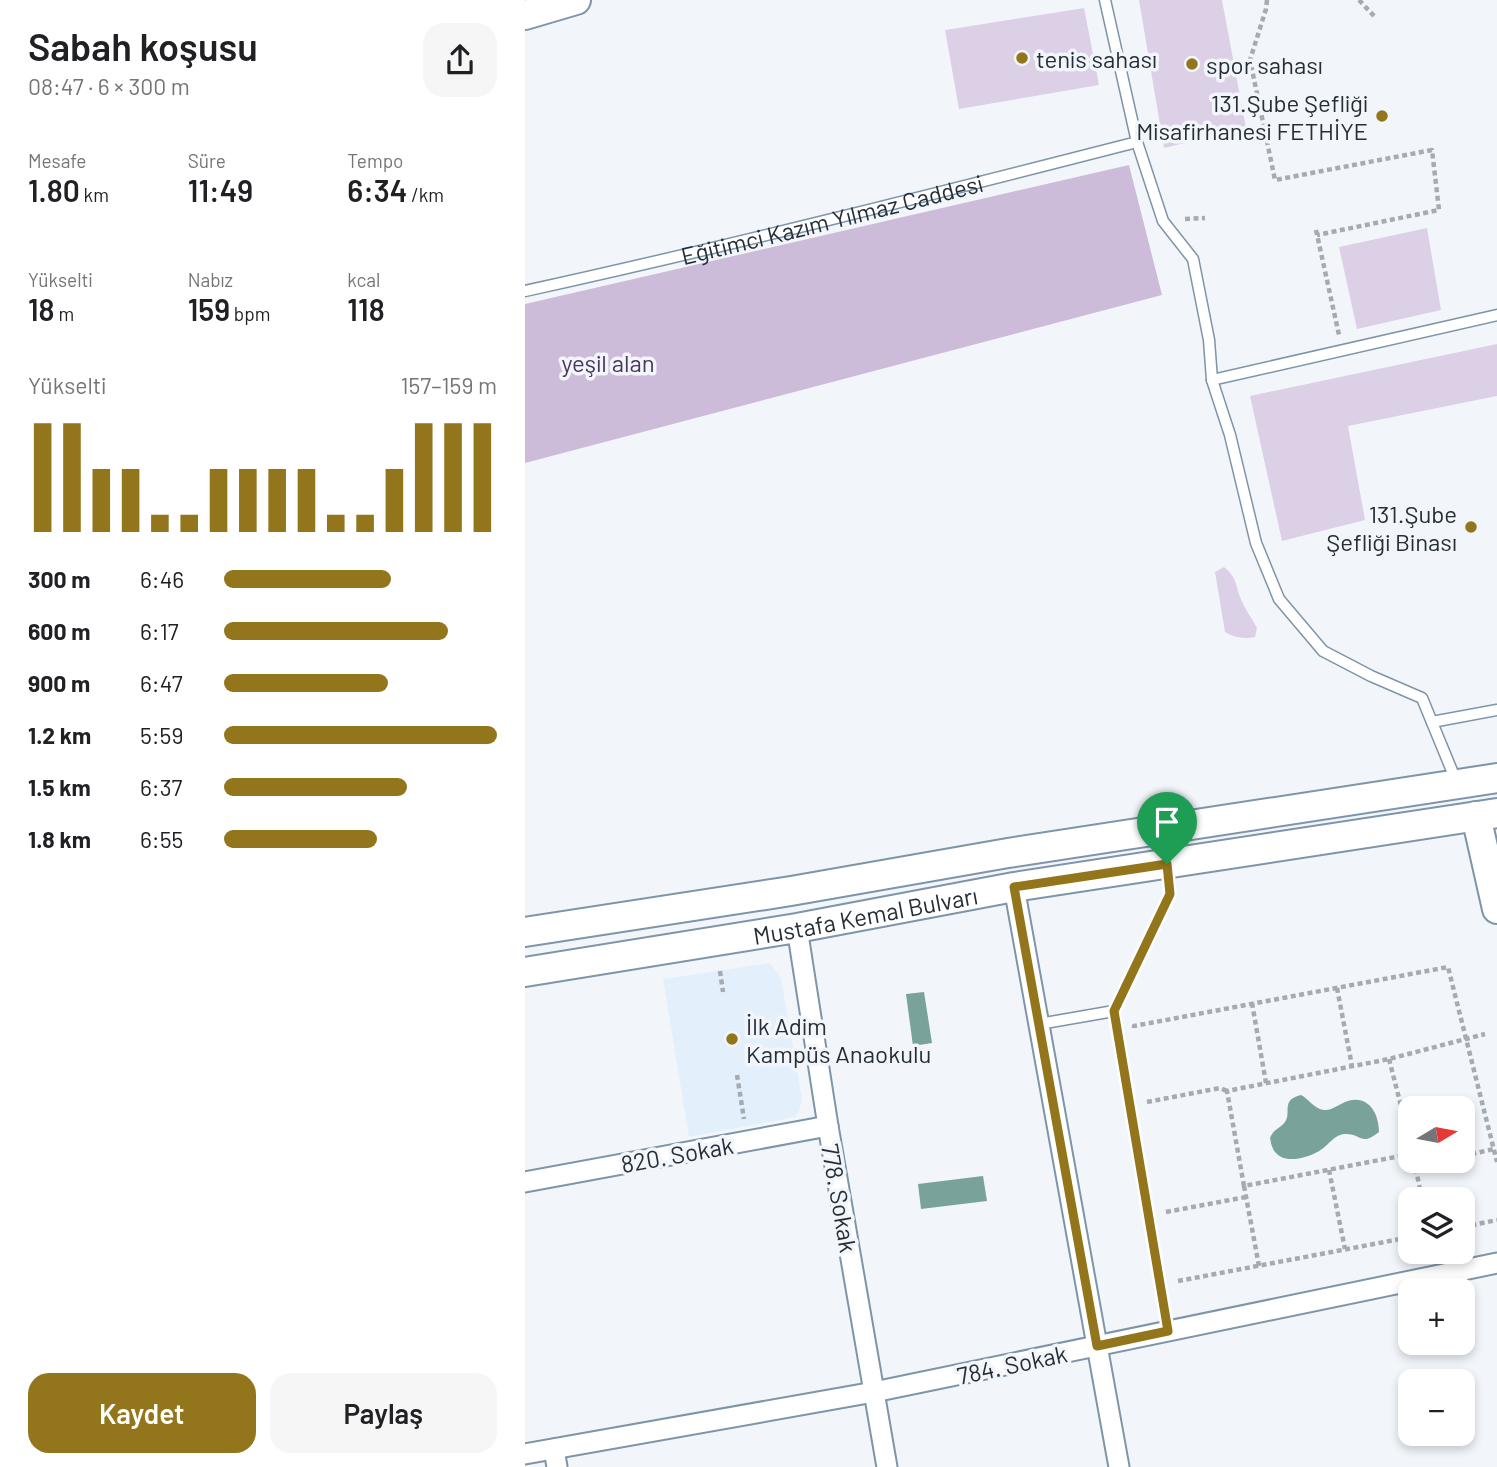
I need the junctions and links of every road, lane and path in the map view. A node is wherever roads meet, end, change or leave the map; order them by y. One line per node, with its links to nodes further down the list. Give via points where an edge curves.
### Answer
1 (576, 0): 5 (main road)
2 (1105, 0): 8 (lane)
3 (1267, 0): 7 (path, via 1250,60)
4 (1359, 0): 6 (path)
5 (525, 15)
6 (1374, 16)
7 (1265, 136): 9 (path); 12 (path, via 1275,180 1432,150 1439,210 1317,233)
8 (1137, 142): 10 (lane, Eğitimci Kazım Yılmaz Caddesi); 13 (lane, via 1163,221 1193,259)
9 (1258, 142)
10 (525, 291)
11 (1497, 315): 12 (lane)
12 (1343, 350): 13 (lane)
13 (1212, 380): 15 (lane, via 1256,543 1279,599 1323,651 1422,698)
14 (1497, 710): 15 (lane)
15 (1432, 722): 17 (lane)
16 (1497, 778): 17 (main road, Mustafa Kemal Bulvarı)
17 (1457, 784): 23 (main road, Mustafa Kemal Bulvarı)
18 (1486, 815): 19 (main road, Mustafa Kemal Bulvarı); 21 (main road)
19 (1167, 864): 20 (main road, Mustafa Kemal Bulvarı); 29 (lane, via 1170,894)
20 (1014, 887): 22 (main road, Mustafa Kemal Bulvarı); 30 (street)
21 (1497, 909)
22 (797, 929): 25 (main road, Mustafa Kemal Bulvarı); 42 (street, 778. Sokak)
23 (525, 932)
24 (720, 971): 27 (path)
25 (525, 972)
26 (1337, 988): 28 (path); 33 (path, via 1448,967); 35 (path)
27 (723, 992)
28 (1252, 1003): 32 (path, via 1134,1026); 37 (path)
29 (1114, 1011): 30 (lane); 59 (lane)
30 (1039, 1024): 60 (street)
31 (1485, 1034): 33 (path)
32 (1136, 1038)
33 (1466, 1039): 34 (path); 43 (path)
34 (1389, 1059): 35 (path); 39 (path)
35 (1352, 1066): 37 (path)
36 (737, 1075): 41 (path)
37 (1266, 1083): 38 (path)
38 (1227, 1091): 40 (path, via 1220,1088); 49 (path)
39 (1398, 1096)
40 (1147, 1102)
41 (746, 1126)
42 (828, 1126): 48 (street, 820. Sokak); 61 (street, 778. Sokak)
43 (1494, 1149): 44 (path); 46 (path)
44 (1475, 1153)
45 (1398, 1157): 47 (path)
46 (1497, 1162)
47 (1329, 1170): 49 (path); 55 (path)
48 (525, 1182)
49 (1244, 1186): 50 (path)
50 (1246, 1197): 51 (path); 57 (path)
51 (1165, 1212)
52 (1497, 1220): 53 (path)
53 (1475, 1225)
54 (1398, 1240): 55 (path)
55 (1345, 1250): 57 (path)
56 (1497, 1263): 59 (street, 784. Sokak)
57 (1259, 1266): 58 (path)
58 (1177, 1281)
59 (1168, 1331): 60 (street, 784. Sokak)
60 (1097, 1346): 61 (street, 784. Sokak); 65 (street)
61 (874, 1392): 63 (street, 784. Sokak); 64 (street, 778. Sokak)
62 (525, 1454): 63 (street, 784. Sokak)
63 (556, 1458)
64 (887, 1467)
65 (1119, 1467)

